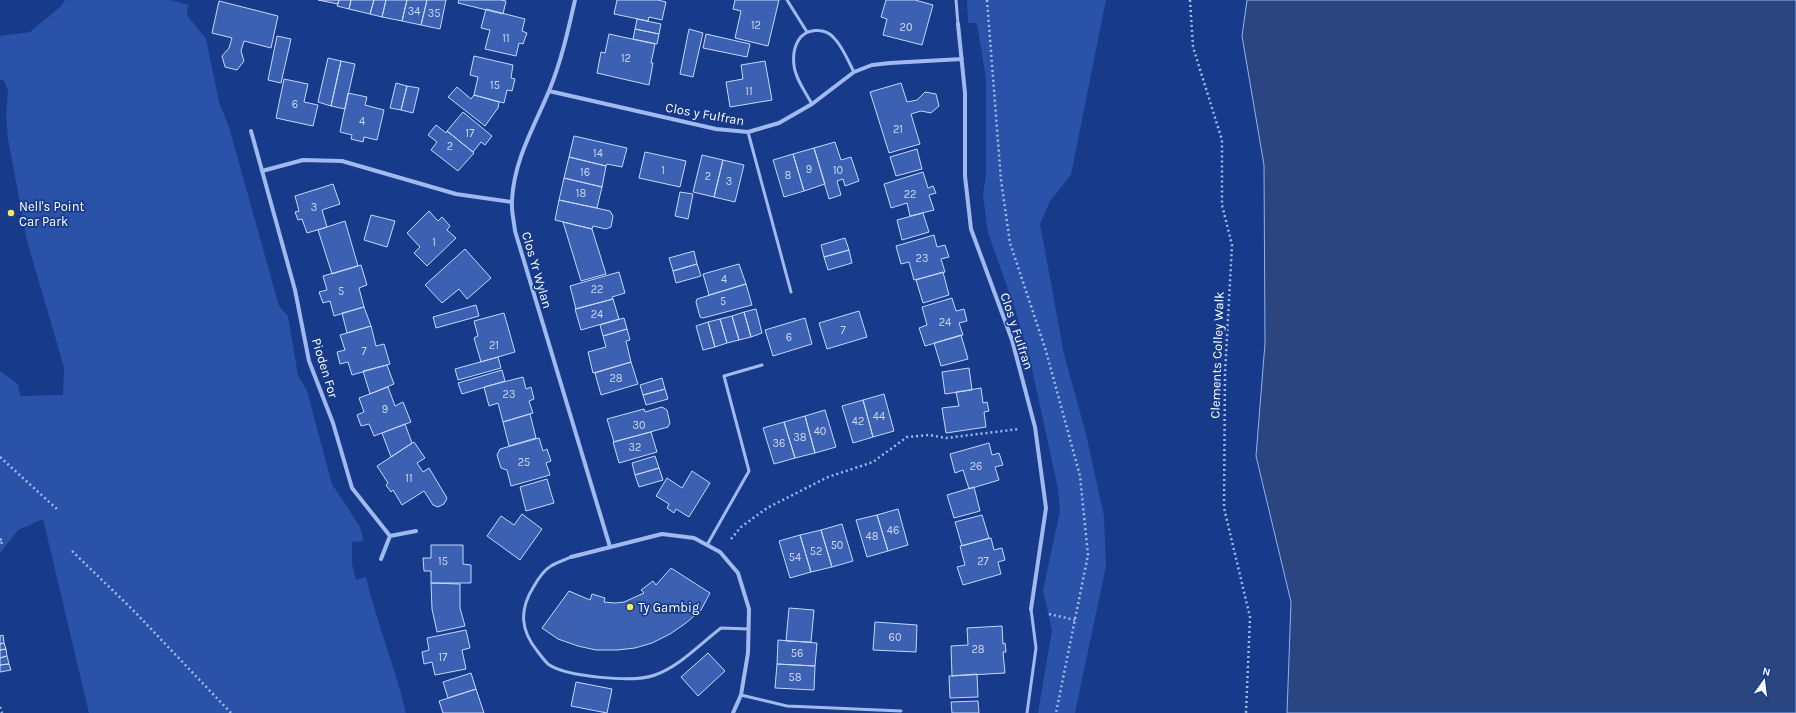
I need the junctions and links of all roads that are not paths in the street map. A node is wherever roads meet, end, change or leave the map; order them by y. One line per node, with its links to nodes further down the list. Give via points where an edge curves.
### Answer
1 (575, 0): 8 (street, Clos Yr Wylan, via 565,46)
2 (787, 0): 5 (lane)
3 (956, 0): 4 (lane, Clos y Fulfran)
4 (958, 24): 6 (street, Clos y Fulfran)
5 (807, 32): 7 (lane, via 828,32 835,38); 9 (lane, via 798,40 794,52 794,67)
6 (962, 59): 7 (street, Clos y Fulfran, via 872,65); 22 (street, Clos y Fulfran, via 965,93 965,176 972,229 1012,340 1035,427 1046,508)
7 (854, 72): 9 (street, Clos y Fulfran)
8 (549, 91): 11 (street, Clos y Fulfran, via 716,129); 13 (street, Clos Yr Wylan, via 529,134 514,176)
9 (812, 104): 11 (street, Clos y Fulfran, via 779,123)
10 (251, 131): 12 (street, Pioden For)
11 (748, 132): 14 (lane)
12 (262, 171): 13 (street, via 303,160 342,161 456,194); 17 (street, Pioden For, via 295,290 309,361 333,423 352,488)
13 (512, 202): 19 (street, Clos Yr Wylan, via 515,231)
14 (791, 292)
15 (762, 365): 18 (lane, via 724,376 749,471)
16 (416, 531): 17 (street)
17 (390, 536): 21 (street)
18 (707, 545): 19 (street, via 694,538 662,534); 23 (street, via 720,552 738,573 749,609)
19 (610, 547): 20 (street)
20 (571, 557): 23 (lane, via 551,566 539,578 525,605 523,618 526,634 548,664 563,670 613,679 653,676 671,668 721,628)
21 (381, 560)
22 (1031, 609): 27 (lane, via 1036,648)
23 (749, 629): 24 (street)
24 (741, 694): 25 (lane, via 787,706); 26 (street)
25 (901, 711)
26 (733, 713)
27 (1027, 713)

